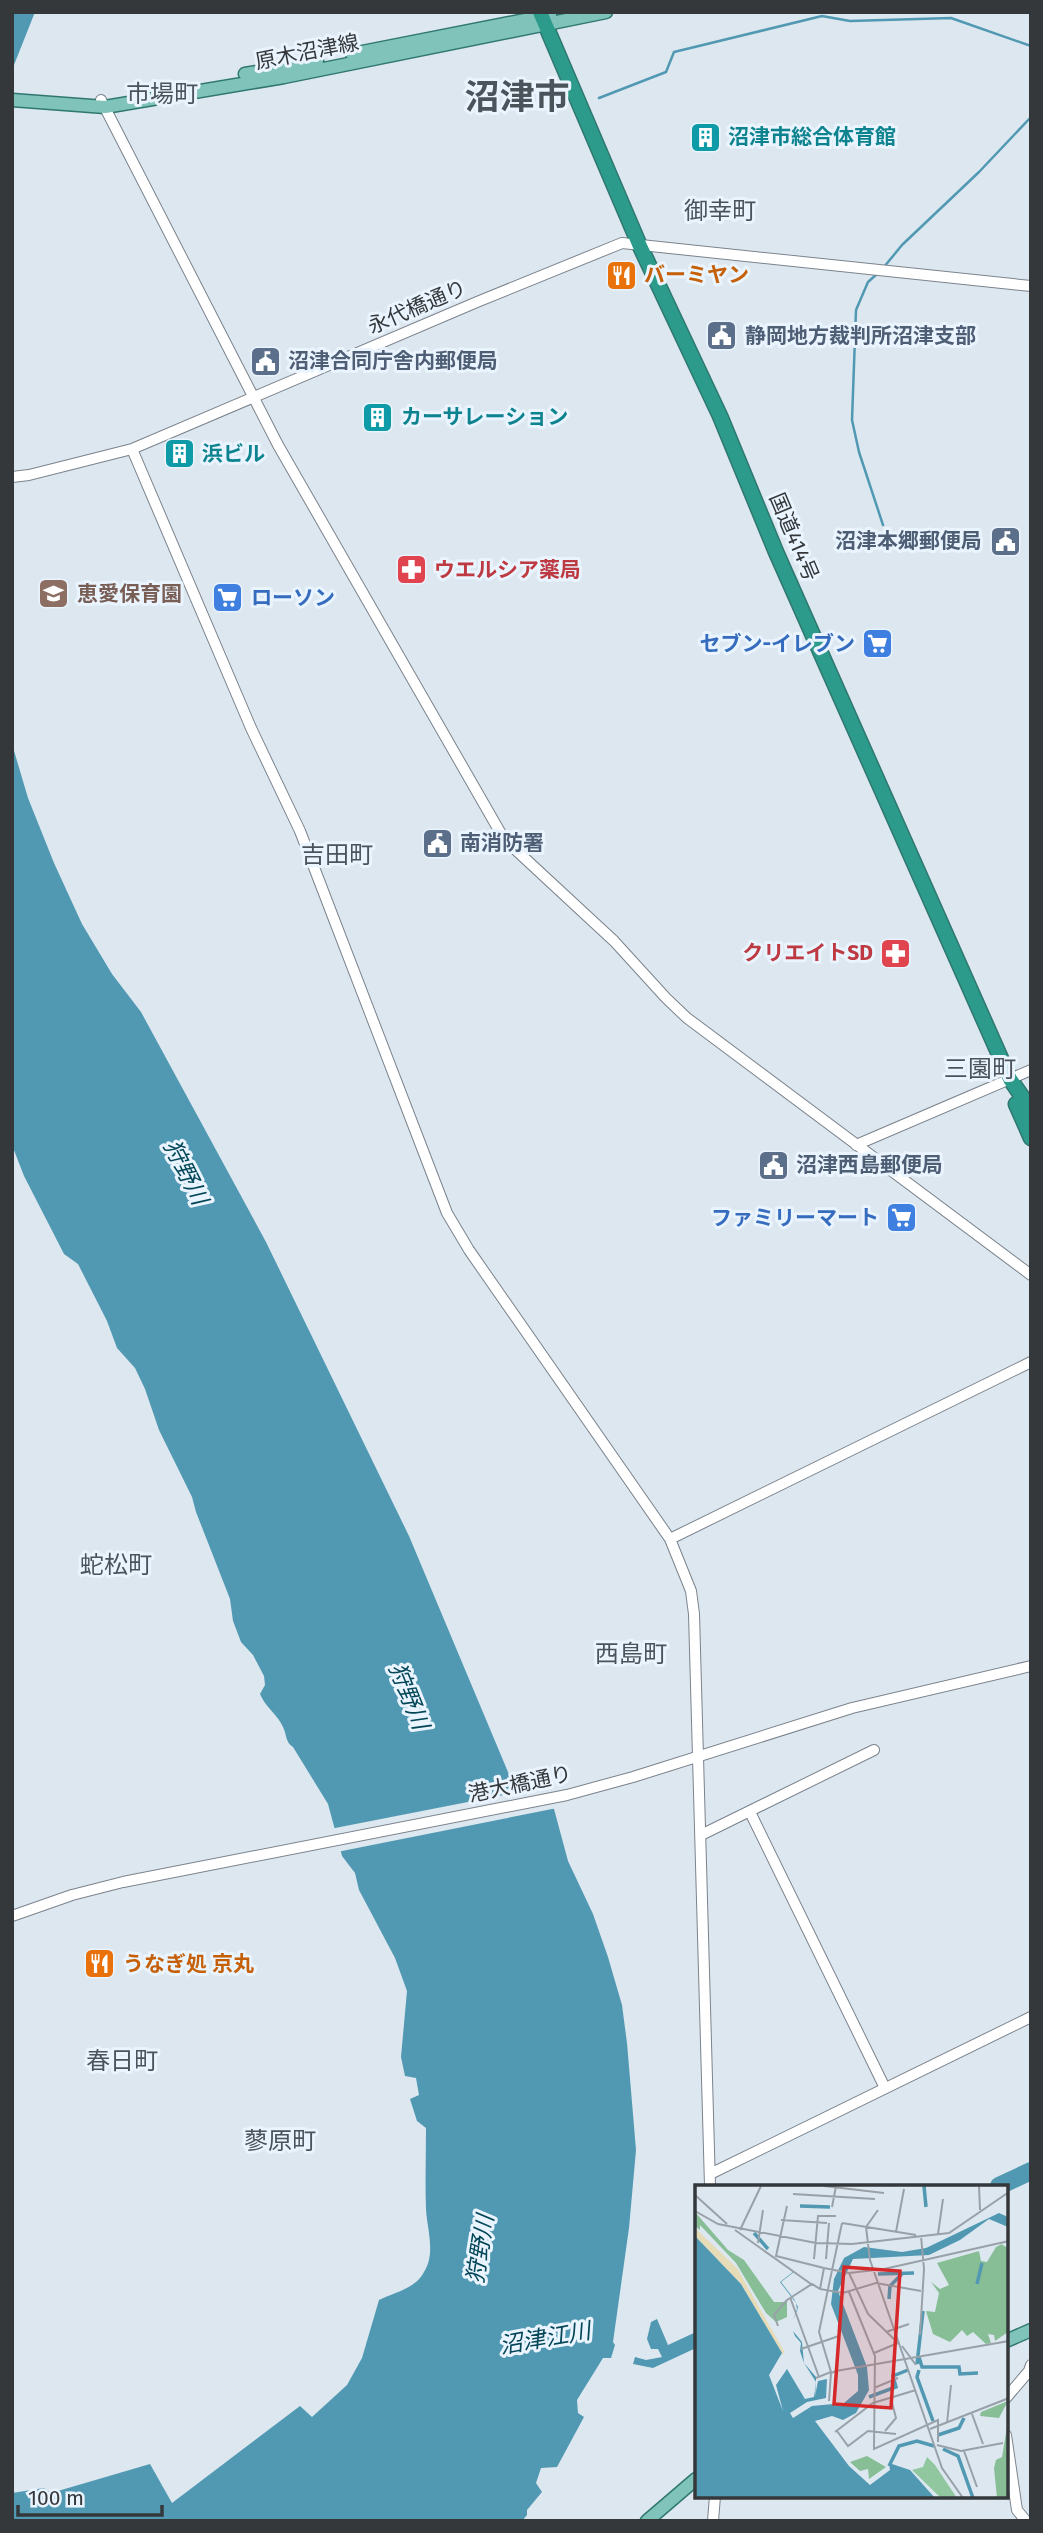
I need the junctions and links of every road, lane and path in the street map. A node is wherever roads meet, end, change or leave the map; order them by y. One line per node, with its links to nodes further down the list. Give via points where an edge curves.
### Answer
1 (568, 12): 3 (main road, 原木沼津線)
2 (606, 12): 3 (main road, 原木沼津線)
3 (542, 18): 7 (main road, 原木沼津線, via 284,77); 8 (highway, 国道414号)
4 (12, 92): 6 (main road, 原木沼津線)
5 (12, 100): 6 (main road, 原木沼津線)
6 (54, 101): 7 (main road, 原木沼津線)
7 (103, 104): 10 (street)
8 (639, 244): 9 (street, 永代橋通り); 10 (street, 永代橋通り, via 622,243); 14 (highway, 国道414号, via 720,416)
9 (1031, 286)
10 (253, 397): 11 (street, 永代橋通り); 17 (street, via 504,839 614,941 687,1018)
11 (132, 449): 12 (street, 永代橋通り); 20 (street, via 241,706 300,831 447,1213 468,1250)
12 (12, 477)
13 (1031, 1070): 14 (street)
14 (1010, 1079): 15 (highway, 国道414号); 16 (highway, 国道414号, via 1014,1101); 17 (street)
15 (1031, 1115)
16 (1031, 1138)
17 (856, 1145): 18 (street)
18 (1031, 1275)
19 (1031, 1362): 20 (street)
20 (670, 1539): 23 (street, via 691,1591 694,1614)
21 (1031, 1666): 23 (street, 港大橋通り, via 852,1708)
22 (874, 1750): 24 (street)
23 (697, 1756): 25 (street); 26 (street, 港大橋通り, via 567,1796 123,1882)
24 (750, 1811): 25 (street); 28 (street)
25 (701, 1835): 29 (street)
26 (12, 1916)
27 (1031, 2017): 28 (street)
28 (885, 2088): 29 (street)
29 (710, 2174): 30 (street)
30 (710, 2185)
31 (1031, 2330): 32 (main road)
32 (1008, 2340)
33 (1031, 2365): 34 (street)
34 (1008, 2396)
35 (1008, 2449): 40 (street, via 1017,2510)
36 (695, 2480): 38 (main road)
37 (715, 2498): 39 (street)
38 (647, 2521)
39 (713, 2521)
40 (1026, 2521)

